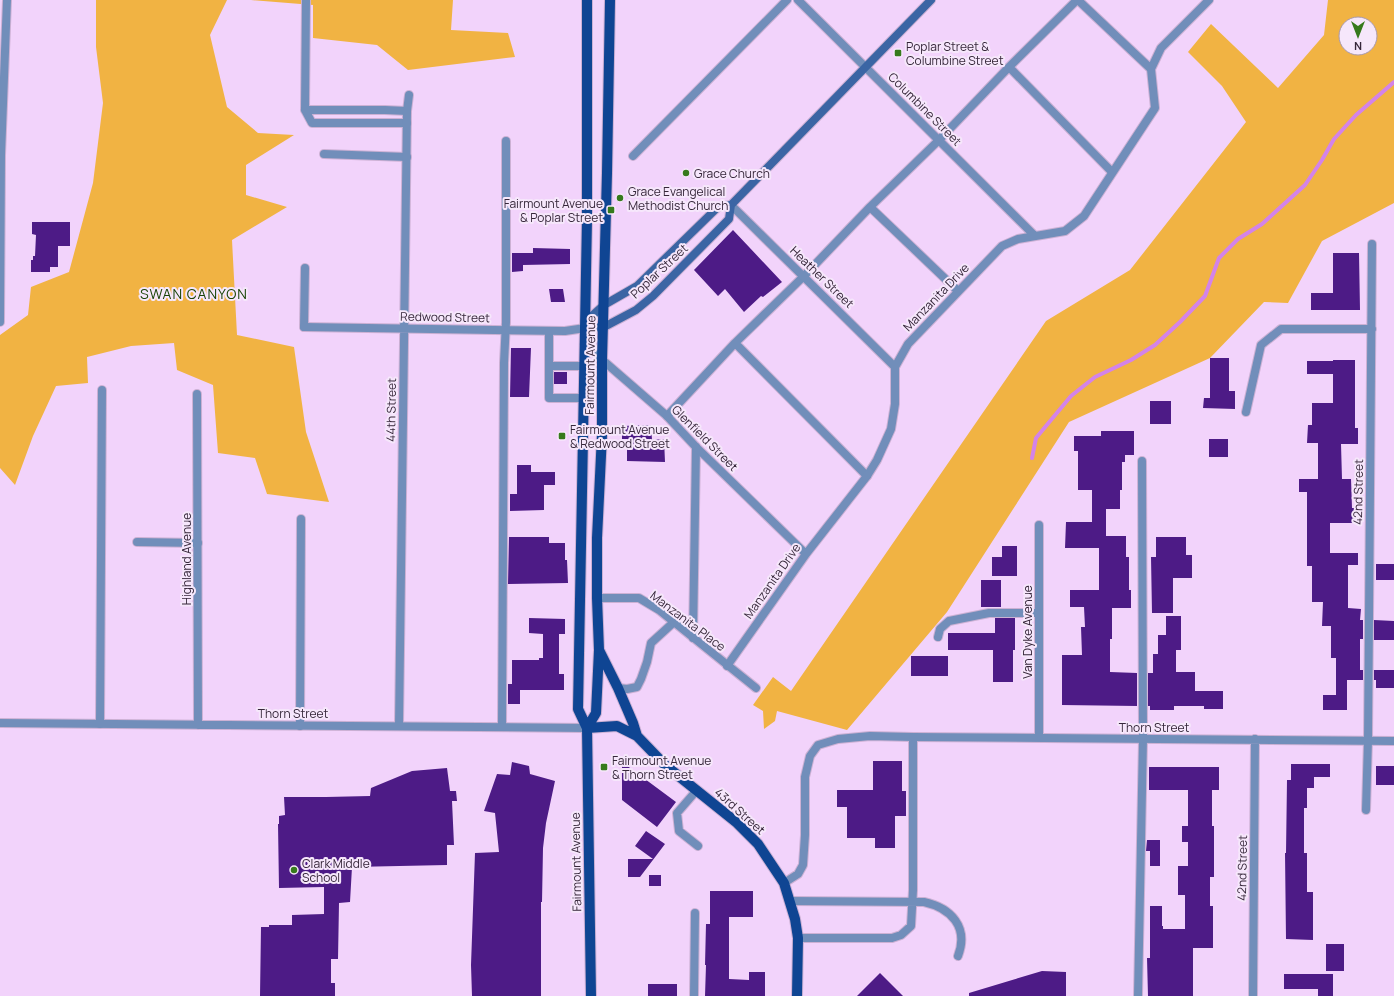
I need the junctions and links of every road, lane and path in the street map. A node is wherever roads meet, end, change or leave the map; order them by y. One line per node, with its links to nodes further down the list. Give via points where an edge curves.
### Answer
1 (7, 0): 20 (street)
2 (306, 0): 14 (street)
3 (587, 0): 35 (main road, Fairmount Avenue)
4 (610, 0): 31 (main road, Fairmount Avenue)
5 (787, 0): 21 (street)
6 (798, 0): 10 (street, Columbine Street)
7 (931, 0): 10 (street, Poplar Street)
8 (1078, 0): 11 (street); 12 (street)
9 (1209, 0): 12 (street, via 1161,48)
10 (865, 66): 17 (street, Columbine Street); 24 (street, Poplar Street)
11 (1009, 67): 17 (street); 23 (street)
12 (1151, 70): 23 (street, Manzanita Drive, via 1155,108)
13 (409, 95): 15 (street, 44th Street)
14 (305, 110): 15 (street); 16 (street, via 312,123)
15 (407, 111): 16 (street, 44th Street)
16 (407, 124): 22 (street, 44th Street)
17 (939, 140): 25 (street); 26 (street, Columbine Street)
18 (506, 141): 37 (street)
19 (324, 154): 22 (street)
20 (0, 155): 32 (street)
21 (633, 156)
22 (407, 157): 34 (street, 44th Street)
23 (1112, 172): 26 (street, Manzanita Drive, via 1084,216 1065,230)
24 (731, 205): 29 (street, Heather Street); 31 (street, Poplar Street, via 718,208 637,286); 33 (street, Poplar Street, via 729,219 653,296 636,310)
25 (870, 207): 29 (street); 30 (street)
26 (1035, 236): 30 (street, Manzanita Drive, via 1018,239 1002,246)
27 (1372, 244): 36 (street, 42nd Street)
28 (305, 268): 34 (street, Redwood Street, via 304,327)
29 (804, 276): 39 (street); 44 (street, Heather Street)
30 (958, 291): 44 (street, Manzanita Drive, via 908,344)
31 (604, 305): 33 (main road, Fairmount Avenue); 35 (street, Poplar Street, via 593,315)
32 (0, 322)
33 (604, 327): 35 (street, Poplar Street); 41 (main road, Fairmount Avenue)
34 (404, 328): 37 (street, Redwood Street); 71 (street, 44th Street)
35 (585, 328): 38 (street, Redwood Street); 40 (main road, Fairmount Avenue)
36 (1372, 329): 48 (street, via 1281,329 1261,345); 79 (street, 42nd Street)
37 (505, 330): 38 (street, Redwood Street); 72 (street)
38 (549, 331): 42 (street)
39 (735, 343): 49 (street); 52 (street)
40 (584, 344): 41 (street, Glenfield Street); 43 (main road, Fairmount Avenue)
41 (602, 360): 49 (street, Glenfield Street); 58 (main road, Fairmount Avenue)
42 (549, 366): 43 (street); 47 (street, via 549,398)
43 (584, 366): 47 (main road, Fairmount Avenue)
44 (896, 367): 52 (street, Manzanita Drive, via 891,430)
45 (102, 390): 68 (street)
46 (197, 394): 56 (street, Highland Avenue)
47 (583, 398): 73 (main road, Fairmount Avenue, via 578,709)
48 (1246, 412)
49 (667, 416): 50 (street, Glenfield Street)
50 (696, 447): 57 (street, Glenfield Street); 62 (street)
51 (1142, 462): 77 (street)
52 (867, 476): 57 (street, Manzanita Drive)
53 (301, 519): 70 (street)
54 (1039, 526): 59 (street, Van Dyke Avenue)
55 (137, 542): 56 (street)
56 (198, 543): 69 (street, Highland Avenue)
57 (806, 554): 64 (street, Manzanita Drive)
58 (597, 598): 60 (street, Manzanita Place, via 639,598); 63 (main road, Fairmount Avenue)
59 (1039, 613): 61 (street, via 989,613 949,621 940,629); 76 (street, Van Dyke Avenue)
60 (674, 622): 62 (street, Manzanita Place); 65 (street, via 651,643 637,687)
61 (938, 637)
62 (693, 638): 64 (street, Manzanita Place)
63 (599, 650): 65 (main road, 43rd Street); 73 (main road, Fairmount Avenue, via 596,713)
64 (727, 666): 66 (street, Manzanita Place)
65 (618, 688): 74 (main road, 43rd Street)
66 (756, 688)
67 (0, 723): 68 (street, Thorn Street)
68 (100, 724): 69 (street, Thorn Street)
69 (198, 725): 70 (street, Thorn Street)
70 (300, 726): 71 (street, Thorn Street)
71 (399, 726): 72 (street, Thorn Street)
72 (502, 727): 73 (street, Thorn Street)
73 (587, 728): 74 (main road, via 617,726); 90 (main road, Fairmount Avenue)
74 (637, 736): 81 (main road, 43rd Street, via 665,765)
75 (913, 737): 76 (street, Thorn Street); 84 (street, Thorn Street, via 870,736 838,739 818,745 810,756 805,777 803,866 798,874); 86 (street)
76 (1039, 738): 77 (street, Thorn Street)
77 (1143, 739): 78 (street, Thorn Street); 93 (street)
78 (1255, 740): 79 (street, Thorn Street); 94 (street, 42nd Street)
79 (1368, 740): 80 (street, Thorn Street); 82 (street, 42nd Street)
80 (1394, 740)
81 (697, 790): 83 (street, via 678,813 679,831); 84 (main road, 43rd Street, via 758,844)
82 (1366, 810)
83 (698, 846)
84 (784, 883): 85 (main road, 43rd Street)
85 (790, 901): 86 (street); 88 (main road, 43rd Street)
86 (913, 902): 88 (street, via 911,926 901,935 892,938); 89 (street, via 936,905 956,920 962,940)
87 (695, 913): 91 (street)
88 (798, 938): 92 (main road, 43rd Street)
89 (958, 956)
90 (592, 996)
91 (694, 996)
92 (797, 996)
93 (1138, 996)
94 (1252, 996)

